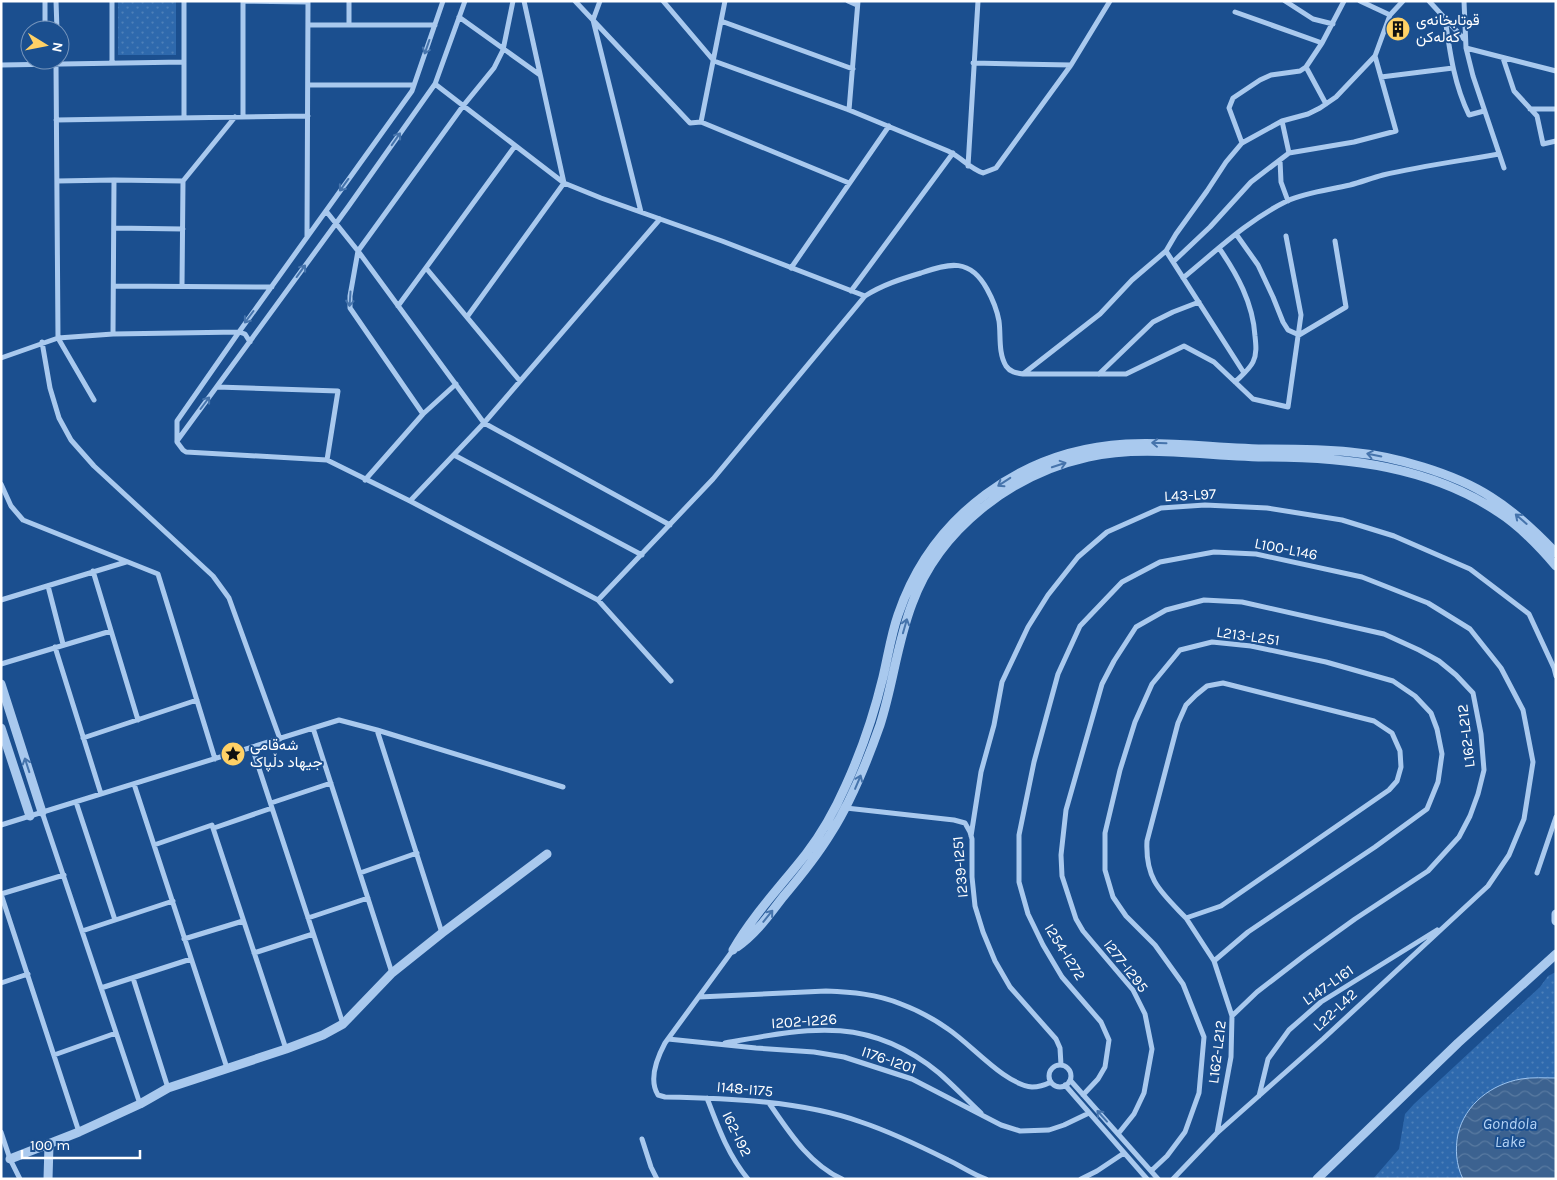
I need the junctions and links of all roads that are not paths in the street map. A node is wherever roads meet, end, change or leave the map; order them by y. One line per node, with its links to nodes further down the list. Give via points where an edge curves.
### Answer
1 (45, 1): 30 (street)
2 (56, 1): 31 (street)
3 (112, 1): 47 (street)
4 (184, 1): 45 (street)
5 (243, 1): 6 (street); 70 (street)
6 (308, 1): 35 (street)
7 (349, 1): 36 (street)
8 (443, 1): 37 (street)
9 (465, 1): 28 (street)
10 (513, 1): 41 (street)
11 (524, 1): 57 (street)
12 (575, 1): 32 (street)
13 (600, 1): 32 (street)
14 (663, 1): 44 (street)
15 (725, 1): 33 (street)
16 (848, 1): 25 (street)
17 (978, 1): 48 (street)
18 (1110, 1): 51 (street)
19 (1285, 1): 34 (street, via 1313,19)
20 (1344, 1): 34 (street)
21 (1360, 1): 27 (street)
22 (1403, 1): 27 (street)
23 (1429, 1): 29 (street)
24 (1464, 1): 38 (street)
25 (858, 3): 54 (street)
26 (1235, 12): 39 (street)
27 (1390, 14): 42 (street)
28 (459, 17): 41 (street); 59 (street)
29 (1445, 18): 38 (street); 53 (street)
30 (45, 20)
31 (57, 20)
32 (593, 20): 74 (street, via 690,123); 92 (street)
33 (721, 21): 44 (street); 54 (street)
34 (1333, 24): 39 (street)
35 (308, 25): 36 (street); 60 (street)
36 (349, 25): 37 (street)
37 (435, 25): 61 (street, one-way to 61)
38 (1465, 39): 40 (street)
39 (1322, 44): 52 (street)
40 (1466, 48): 43 (street); 67 (street)
41 (503, 50): 57 (street); 63 (street, via 494,68)
42 (1375, 56): 58 (street); 62 (street)
43 (1503, 58): 56 (street); 64 (street, via 1514,91)
44 (714, 61): 66 (street); 74 (street)
45 (184, 62): 47 (street); 71 (street)
46 (70, 63): 47 (street)
47 (112, 63)
48 (973, 63): 51 (street); 83 (street)
49 (20, 64): 50 (street)
50 (1, 65)
51 (1071, 65): 83 (street, via 996,168 983,173)
52 (1306, 67): 62 (street); 77 (street, via 1300,71 1271,75 1234,98 1229,108)
53 (1453, 68): 58 (street); 67 (street, via 1469,115)
54 (853, 69): 66 (street)
55 (57, 70): 72 (street)
56 (1556, 71)
57 (540, 75): 89 (street)
58 (1381, 77): 80 (street, via 1396,131)
59 (435, 84): 63 (street); 94 (street, one-way to 59)
60 (308, 85): 61 (street); 68 (street)
61 (414, 85): 91 (street, one-way to 91)
62 (1326, 104): 73 (street, via 1308,114)
63 (463, 106): 78 (street); 102 (street)
64 (1530, 109): 65 (street); 76 (street, via 1537,116 1543,144)
65 (1556, 109)
66 (849, 110): 75 (street)
67 (1484, 112): 81 (street)
68 (308, 116): 70 (street); 98 (street)
69 (235, 117): 70 (street); 71 (street); 87 (street)
70 (243, 117)
71 (184, 118): 72 (street)
72 (56, 120): 86 (street)
73 (1282, 121): 77 (street); 80 (street)
74 (701, 122): 88 (street)
75 (889, 126): 79 (street); 88 (street)
76 (1556, 141)
77 (1242, 143): 103 (street)
78 (515, 146): 89 (street); 105 (street)
79 (953, 153): 83 (street); 111 (street)
80 (1289, 154): 82 (street)
81 (1499, 154): 84 (street); 90 (street, via 1426,166)
82 (1280, 160): 90 (street, via 1281,182); 104 (street, via 1251,182)
83 (968, 166)
84 (1504, 168)
85 (114, 180): 86 (street); 87 (street); 95 (street)
86 (57, 181): 119 (street)
87 (183, 181): 96 (street)
88 (849, 182): 106 (street)
89 (564, 183): 92 (street); 115 (street)
90 (1288, 201): 97 (street)
91 (326, 211): 94 (street); 98 (street)
92 (641, 212): 93 (street)
93 (660, 219): 106 (street); 126 (street)
94 (337, 223): 102 (street); 121 (street, one-way to 94)
95 (114, 228): 96 (street); 108 (street)
96 (183, 229): 109 (street)
97 (1236, 234): 101 (street); 118 (street, via 1258,265 1283,322 1288,330)
98 (307, 236): 110 (street)
99 (1286, 236): 118 (street, via 1300,305)
100 (1335, 241): 118 (street, via 1346,307)
101 (1219, 248): 107 (street); 123 (street, via 1247,297 1253,317 1255,357)
102 (358, 250): 114 (street); 131 (street, one-way to 131, via 350,308)
103 (1166, 251): 104 (street); 124 (street, via 1100,314)
104 (1173, 262): 107 (street)
105 (426, 268): 114 (street); 115 (street)
106 (791, 268): 111 (street)
107 (1183, 278): 113 (street)
108 (114, 286): 109 (street); 117 (street)
109 (182, 286): 110 (street)
110 (272, 287): 116 (street, one-way to 116)
111 (851, 291): 112 (street)
112 (865, 296): 124 (street, via 883,286 937,268 953,265 970,268 983,282 995,307 1006,365); 140 (street, via 713,479)
113 (1198, 302): 123 (street); 125 (street, via 1153,322)
114 (398, 306): 128 (street)
115 (467, 318): 126 (street)
116 (238, 332): 117 (street); 121 (street, via 247,336); 133 (street, via 177,421)
117 (113, 334): 119 (street)
118 (1299, 335): 127 (street, via 1288,408 1253,399)
119 (58, 338): 120 (street); 130 (street)
120 (42, 342): 122 (street); 162 (street, via 50,388 59,418 71,440 94,466 213,576 229,598)
121 (250, 342): 129 (street)
122 (1, 358)
123 (1244, 373): 127 (street)
124 (1022, 374): 125 (street)
125 (1099, 374): 127 (street, via 1126,374 1184,346 1214,362)
126 (520, 381): 132 (street)
127 (1234, 382)
128 (456, 384): 131 (street); 132 (street)
129 (217, 387): 133 (street, one-way to 129); 136 (street, via 338,391)
130 (94, 400)
131 (423, 414): 137 (street)
132 (484, 423): 135 (street); 140 (street)
133 (177, 442): 136 (street, via 186,452)
134 (1181, 449): 141 (street, one-way to 134, via 1511,510 1489,495 1409,463 1351,452); 144 (street, via 1259,457 1322,458 1408,473 1456,490 1494,509); 171 (street, via 1101,454 1051,468 1011,487 962,528 935,560 913,601 880,725 859,779)
135 (454, 455): 139 (street); 142 (street)
136 (327, 460): 137 (street)
137 (365, 480): 139 (street)
138 (1, 484): 143 (street, via 11,506 23,520)
139 (410, 501): 148 (street)
140 (670, 525): 142 (street)
141 (1556, 553)
142 (642, 555): 148 (street)
143 (126, 562): 145 (street); 156 (street, via 158,574)
144 (1556, 566)
145 (94, 572): 146 (street); 149 (street)
146 (48, 586): 147 (street); 150 (street)
147 (1, 600)
148 (598, 600): 154 (street)
149 (111, 631): 150 (street); 157 (street)
150 (63, 644): 151 (street)
151 (55, 647): 152 (street); 161 (street)
152 (1, 664)
153 (1556, 676): 179 (street, L43-L97, via 1529,614 1470,569 1394,536 1342,520 1266,508 1204,505 1161,508 1107,532 1078,557 1028,627 1002,682 981,772)
154 (671, 681)
155 (1, 684): 173 (street, one-way to 155)
156 (197, 700): 157 (street); 164 (street)
157 (138, 720): 161 (street)
158 (1, 728): 174 (street)
159 (313, 728): 160 (street, via 339,720); 162 (street); 165 (street)
160 (377, 730): 167 (street); 181 (street)
161 (83, 738): 168 (street)
162 (280, 739): 163 (street)
163 (252, 747): 164 (street); 170 (street)
164 (215, 759): 166 (street)
165 (331, 783): 170 (street); 184 (street)
166 (134, 784): 168 (street); 180 (street)
167 (563, 787)
168 (101, 794): 169 (street)
169 (76, 802): 173 (street); 193 (street)
170 (271, 805): 177 (street); 191 (street)
171 (842, 806): 179 (street, I239-I251, via 954,820 965,823); 201 (street, via 826,842 757,929)
172 (1066, 810): 212 (street, L162-L212, via 1102,684 1136,627 1166,610 1204,600 1242,602 1384,634 1439,661 1473,693 1484,770 1470,816 1459,837 1428,871 1305,955); 235 (street, I277-I295, via 1062,876 1076,919 1082,931 1133,990 1145,1014 1152,1049 1144,1093 1134,1114)
173 (42, 812): 174 (street); 186 (street)
174 (30, 816): 176 (street)
175 (1556, 817): 185 (street)
176 (1, 826)
177 (214, 828): 180 (street, via 212,825); 194 (street)
178 (1019, 835): 183 (street, L100-L146, via 1034,762 1058,674 1080,626 1122,582 1160,562 1214,552 1239,553 1362,577 1428,603 1470,628 1500,668 1523,710 1533,762 1524,818); 225 (street, I254-I272, via 1020,882 1028,914 1062,977 1101,1022 1109,1040 1105,1067)
179 (971, 836): 219 (street, I239-I251, via 973,892 988,946 1010,987 1058,1042)
180 (154, 845): 189 (street)
181 (417, 853): 184 (street); 198 (street)
182 (547, 854): 198 (street)
183 (1509, 855): 196 (street, L22-L42, via 1488,886)
184 (360, 873): 188 (street)
185 (1537, 873)
186 (64, 875): 187 (street); 197 (street)
187 (1, 894): 207 (street)
188 (368, 898): 191 (street); 206 (street)
189 (173, 901): 193 (street); 200 (street)
190 (1556, 914): 195 (street)
191 (308, 918): 199 (street)
192 (1186, 918): 192 (street, via 1221,906 1389,790 1397,781 1401,767 1400,751 1392,733 1374,721 1223,683 1207,686 1196,695 1186,705 1178,723 1146,855 1157,888); 205 (street)
193 (115, 920): 197 (street)
194 (243, 921): 200 (street); 202 (street)
195 (1556, 921)
196 (1447, 924): 226 (street, L22-L42); 226 (street, L147-L161, via 1321,1002 1289,1030 1268,1059)
197 (82, 931): 210 (street)
198 (442, 932): 206 (street)
199 (313, 934): 202 (street); 213 (street)
200 (184, 938): 204 (street)
201 (733, 950): 211 (street, I148-I175)
202 (254, 953): 217 (street)
203 (1556, 954): 251 (street)
204 (192, 959): 208 (street); 220 (street)
205 (1214, 961): 212 (street); 240 (street, L213-L251, via 1255,928 1427,809 1438,782 1442,754 1431,713 1415,696 1392,681 1326,662 1251,646 1212,642 1180,650 1152,684 1135,722 1120,770 1105,833 1106,870 1113,897 1126,916 1155,945 1183,984 1204,1037 1199,1092 1185,1132 1167,1156)
206 (392, 973): 213 (street)
207 (28, 974): 209 (street); 218 (street)
208 (133, 978): 210 (street); 224 (street)
209 (1, 983)
210 (101, 988): 214 (street)
211 (699, 997): 215 (street, I148-I175); 222 (street, via 826,991 878,996 902,1004 947,1028 1017,1082 1035,1087)
212 (1232, 1016): 234 (street, L162-L212, via 1231,1057)
213 (343, 1024): 217 (street)
214 (116, 1032): 218 (street); 229 (street)
215 (668, 1039): 216 (street, I176-I201); 227 (street, I148-I175, via 655,1070 657,1093 665,1097)
216 (718, 1044): 231 (street, I176-I201, via 844,1057 912,1079); 231 (street, I202-I226, via 795,1031 848,1030 870,1035 927,1064)
217 (286, 1049): 220 (street)
218 (54, 1055): 233 (street)
219 (1061, 1065): 221 (street, via 1069,1069); 222 (street, via 1050,1071)
220 (227, 1068): 224 (street)
221 (1070, 1080): 223 (street); 225 (street)
222 (1051, 1082): 223 (street, via 1056,1086)
223 (1065, 1085): 230 (street)
224 (168, 1088): 229 (street)
225 (1083, 1095): 235 (street, one-way to 225)
226 (1258, 1097): 234 (street, L22-L42)
227 (707, 1098): 228 (street, I148-I175); 245 (street, I62-I92, via 724,1142)
228 (768, 1103): 241 (street, via 804,1150); 246 (street, I148-I175, via 859,1121)
229 (140, 1104): 233 (street)
230 (1089, 1113): 231 (street, I176-I201, via 1043,1131 1020,1131); 238 (street)
231 (985, 1117)
232 (1, 1132): 239 (street)
233 (79, 1132): 237 (street)
234 (1217, 1133): 250 (street, L22-L42)
235 (1118, 1134): 240 (street)
236 (642, 1139): 244 (street)
237 (49, 1145): 239 (street); 243 (street)
238 (1124, 1153): 247 (street); 248 (street)
239 (10, 1159): 242 (street)
240 (1150, 1171): 249 (street)
241 (839, 1178)
242 (20, 1179)
243 (48, 1179)
244 (657, 1179)
245 (748, 1179)
246 (986, 1179)
247 (1081, 1179)
248 (1147, 1179)
249 (1158, 1179)
250 (1173, 1179)
251 (1317, 1179)

